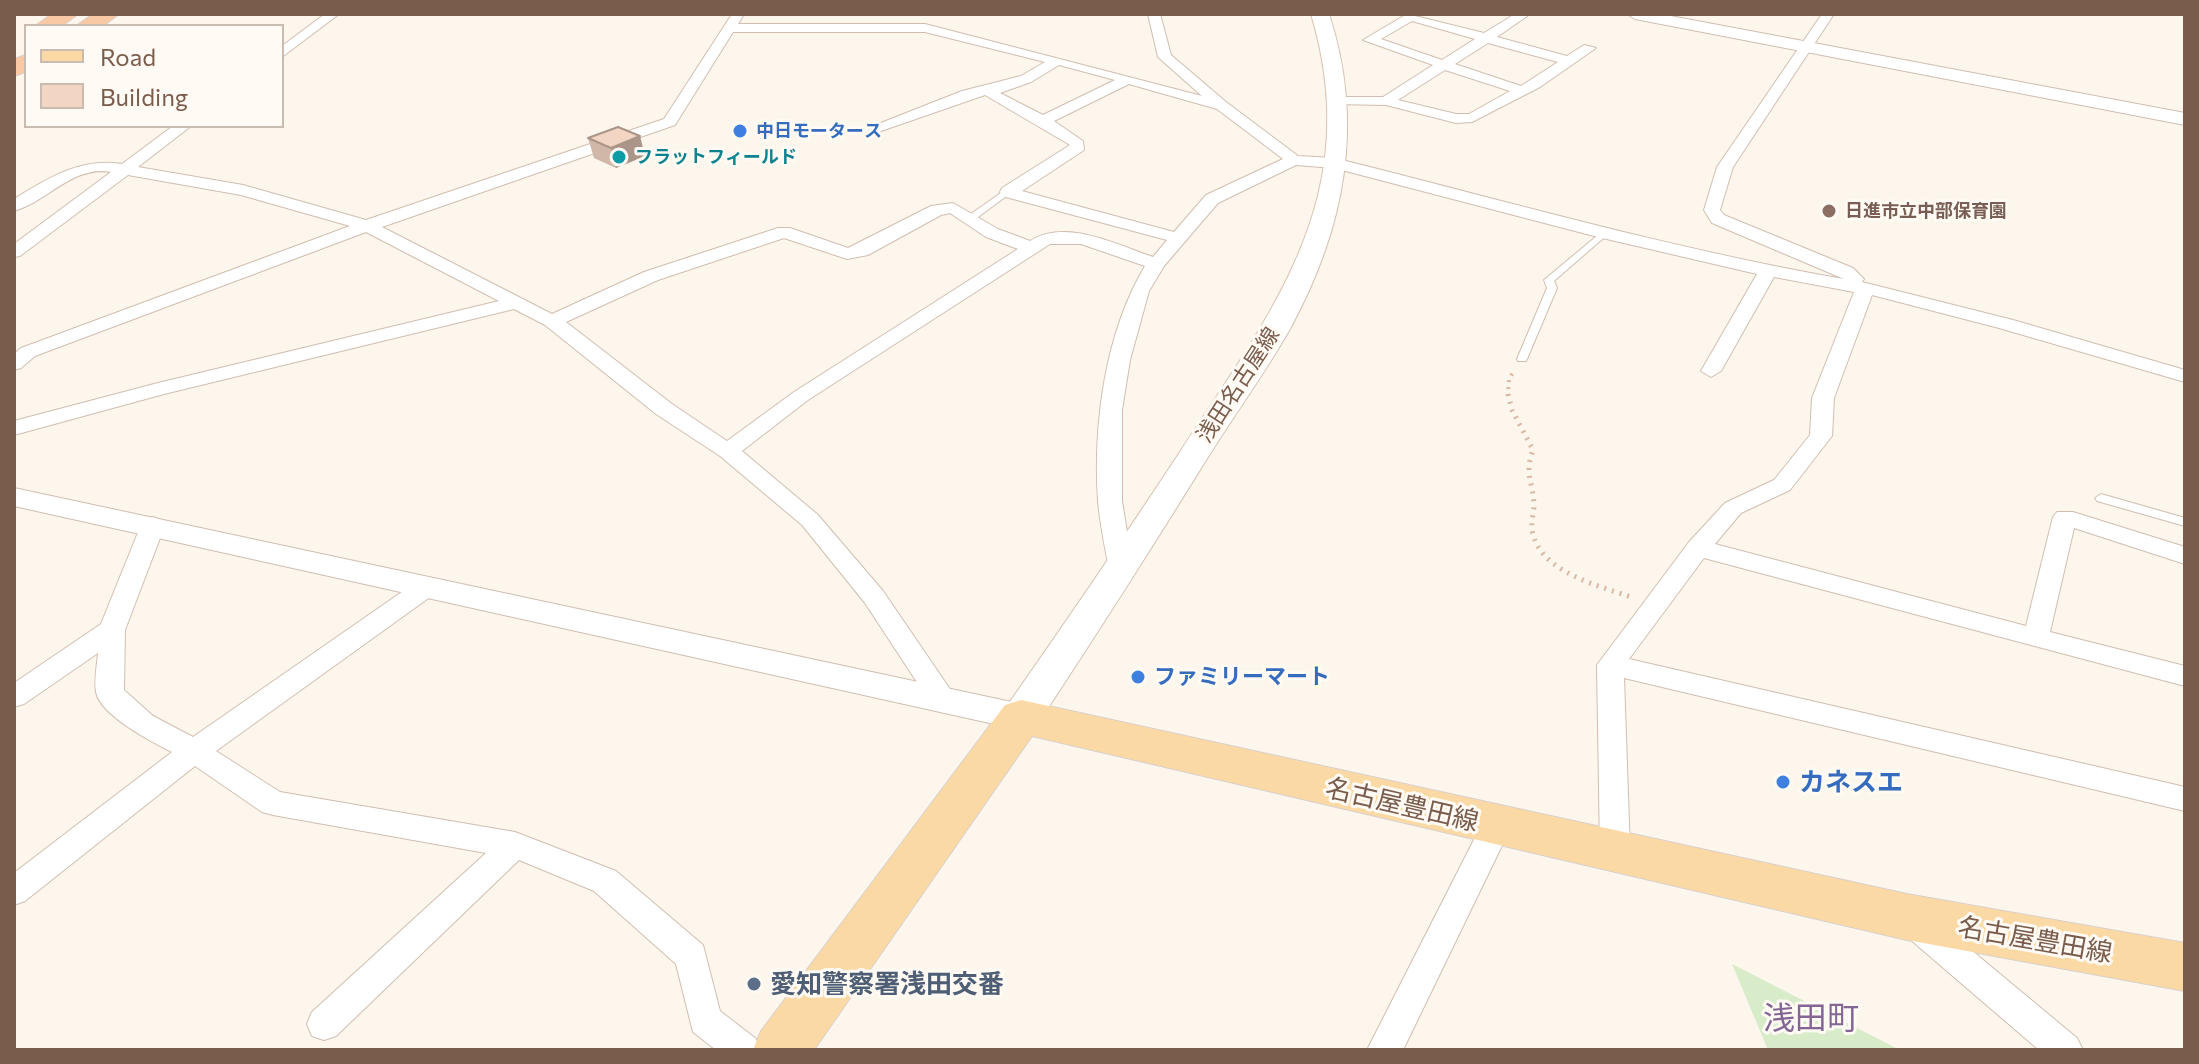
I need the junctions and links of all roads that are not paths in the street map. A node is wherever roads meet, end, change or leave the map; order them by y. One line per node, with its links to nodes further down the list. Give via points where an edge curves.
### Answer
1 (67, 14): 10 (highway)
2 (108, 14): 11 (highway)
3 (333, 14): 15 (street)
4 (1154, 14): 24 (street, via 1165,57)
5 (1320, 14): 22 (main road, 浅田名古屋線, via 1331,40)
6 (1524, 14): 12 (street)
7 (1635, 14): 13 (street)
8 (1828, 14): 13 (street)
9 (734, 21): 17 (street, via 925,28); 35 (street, via 670,122)
10 (50, 24)
11 (90, 24)
12 (1486, 39): 16 (street); 18 (street); 18 (street, via 1410,17 1370,40)
13 (1804, 47): 25 (street); 42 (street, via 1725,167 1712,210 1718,219 1847,272)
14 (1589, 48): 16 (street)
15 (284, 51)
16 (1569, 61): 21 (street)
17 (1055, 62): 19 (street); 20 (street)
18 (1440, 66): 21 (street); 23 (street)
19 (1127, 80): 24 (street); 26 (street)
20 (995, 89): 26 (street, via 991,94); 28 (street)
21 (1523, 91): 23 (street, via 1472,118 1456,119)
22 (1339, 101): 23 (street); 30 (main road, 浅田名古屋線)
23 (1386, 101)
24 (1221, 105): 29 (street)
25 (2185, 119)
26 (1043, 121): 32 (street, via 1078,144 1076,150)
27 (180, 128): 31 (street)
28 (876, 128)
29 (1294, 160): 30 (street); 37 (street, via 1212,199)
30 (1334, 163): 36 (street); 57 (main road, 浅田名古屋線, via 1319,231 1277,327)
31 (122, 171): 33 (street, via 100,165 57,179); 35 (street, via 243,190); 39 (street)
32 (1008, 192): 34 (lane); 37 (street)
33 (14, 206)
34 (971, 218): 38 (street, via 992,233); 44 (street, via 953,208 937,210 847,254 784,232 651,276)
35 (367, 226): 43 (street); 46 (street, via 28,352)
36 (1604, 233): 41 (street); 45 (lane, via 1549,280 1552,288)
37 (1178, 238): 40 (street)
38 (1032, 248): 40 (street, via 1046,239 1083,239); 50 (street, via 801,396)
39 (14, 252)
40 (1156, 264): 57 (street, via 1140,291 1111,410 1110,501)
41 (1768, 271): 42 (street); 47 (street)
42 (1865, 288): 48 (street); 55 (street, via 1823,398 1821,436 1782,485 1733,508)
43 (515, 303): 44 (street); 49 (street)
44 (552, 321): 50 (street, via 664,409)
45 (1522, 359)
46 (14, 364)
47 (1711, 371)
48 (2185, 376)
49 (14, 428)
50 (728, 451): 64 (street, via 810,520 874,597)
51 (14, 497): 54 (street)
52 (2101, 498): 53 (lane)
53 (2185, 522)
54 (153, 525): 58 (street); 59 (street)
55 (1698, 548): 60 (street); 61 (street)
56 (2185, 556): 60 (street, via 2065,517)
57 (1121, 569): 65 (main road, 浅田名古屋線)
58 (428, 586): 64 (street); 66 (street)
59 (112, 630): 63 (street); 66 (street, via 110,694 143,724)
60 (2036, 638): 62 (street)
61 (1610, 665): 67 (street); 70 (street)
62 (2185, 676)
63 (14, 697)
64 (942, 698): 65 (street)
65 (1021, 717): 68 (main road, 名古屋豊田線); 76 (main road)
66 (194, 751): 69 (street, via 273,803); 71 (street)
67 (2185, 799)
68 (1496, 827): 70 (main road, 名古屋豊田線); 77 (street)
69 (515, 845): 74 (street); 75 (street, via 605,881 691,956 705,1020)
70 (1615, 851): 72 (main road, 名古屋豊田線)
71 (14, 891)
72 (1907, 917): 73 (main road, 名古屋豊田線); 78 (street)
73 (2185, 967)
74 (324, 1024)
75 (743, 1050)
76 (781, 1050)
77 (1385, 1050)
78 (2065, 1050)

